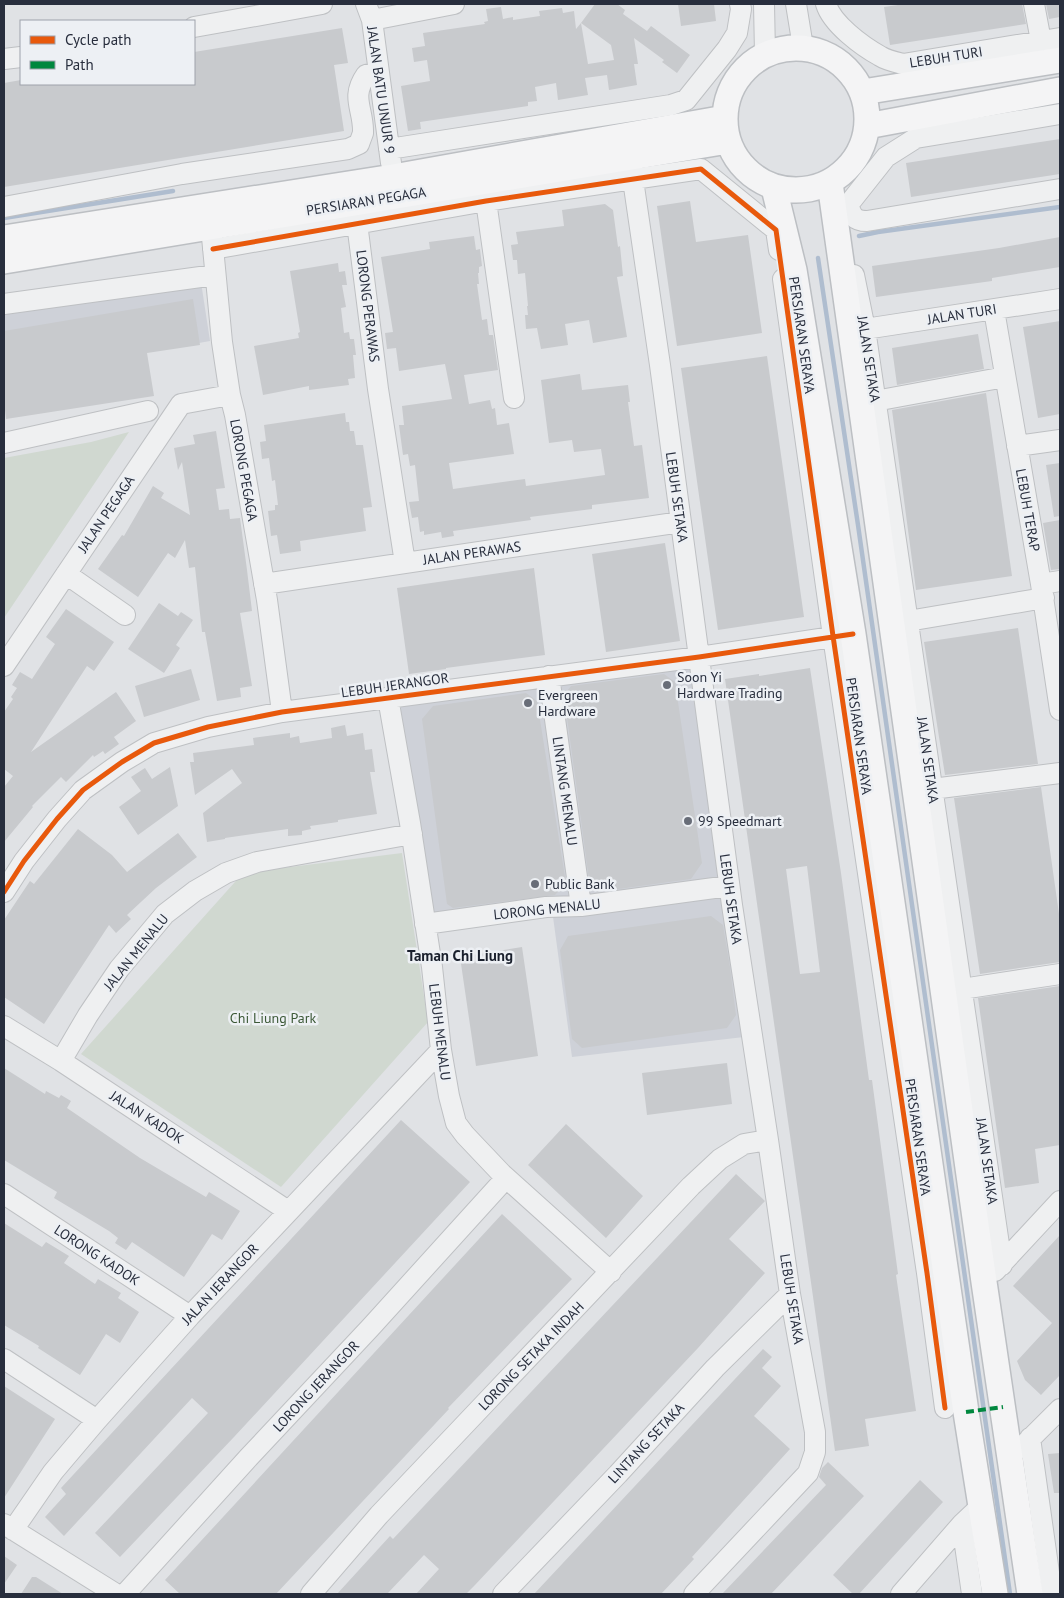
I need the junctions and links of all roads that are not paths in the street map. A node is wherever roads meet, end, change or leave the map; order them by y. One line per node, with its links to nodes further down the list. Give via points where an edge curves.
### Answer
1 (322, 4): 9 (street)
2 (454, 4): 8 (street)
3 (740, 4): 22 (street, via 737,33 686,100)
4 (764, 4): 12 (street)
5 (796, 4): 11 (street)
6 (826, 4): 10 (street, LEBUH TURI, via 842,28 861,43 881,57 903,64)
7 (1034, 4): 10 (street)
8 (369, 12): 16 (street, JALAN BATU UNJUR 9)
9 (195, 27)
10 (1051, 40)
11 (803, 47): 12 (main road); 18 (main road, via 839,61)
12 (765, 54): 21 (main road, via 748,65 736,80 728,98)
13 (20, 57): 14 (street)
14 (4, 60)
15 (1060, 60): 18 (main road, LEBUH TURI)
16 (378, 72): 22 (street, JALAN BATU UNJUR 9); 29 (street, via 366,75 360,83 358,93 363,133 359,144 348,149 182,174)
17 (1060, 90): 20 (main road)
18 (863, 92): 20 (main road)
19 (1060, 114): 27 (street, via 916,138 886,158 848,205 859,221 867,221)
20 (868, 126): 25 (main road, via 861,149 848,168)
21 (726, 129): 23 (main road, PERSIARAN PEGAGA); 24 (main road, PERSIARAN PEGAGA); 26 (main road, via 738,161 754,177)
22 (389, 149): 24 (street, JALAN BATU UNJUR 9)
23 (632, 168): 28 (street, PERSIARAN SERAYA); 31 (main road, PERSIARAN PEGAGA); 48 (street, LEBUH SETAKA); 55 (street, PERSIARAN SERAYA, via 701,169 776,230)
24 (393, 177): 31 (main road, PERSIARAN PEGAGA)
25 (830, 183): 26 (main road, via 793,191); 34 (main road)
26 (774, 188): 55 (main road, PERSIARAN SERAYA, via 794,270)
27 (1060, 189)
28 (486, 201): 30 (street, PERSIARAN SERAYA); 42 (street)
29 (4, 208)
30 (357, 223): 31 (street, PERSIARAN SERAYA); 49 (street, LORONG PERAWAS)
31 (211, 227): 32 (main road, PERSIARAN PEGAGA); 33 (main road, PERSIARAN PEGAGA); 35 (street, LORONG PEGAGA)
32 (4, 238)
33 (4, 260)
34 (842, 263): 39 (street, JALAN SETAKA, via 850,265 854,273); 81 (main road)
35 (215, 275): 37 (street); 41 (street, LORONG PEGAGA)
36 (1060, 299): 38 (street, JALAN TURI)
37 (4, 304)
38 (994, 310): 39 (street, JALAN TURI); 40 (street, LEBUH TERAP)
39 (865, 329): 43 (street, JALAN SETAKA)
40 (1005, 377): 43 (street); 47 (street, LEBUH TERAP)
41 (230, 395): 50 (street, JALAN PEGAGA, via 181,404); 51 (street, LORONG PEGAGA)
42 (514, 398)
43 (875, 401): 54 (street, JALAN SETAKA)
44 (148, 411): 46 (street)
45 (1060, 440): 47 (street)
46 (4, 443)
47 (1017, 446): 52 (street, LEBUH TERAP)
48 (681, 522): 49 (street, JALAN PERAWAS); 56 (street, LEBUH SETAKA)
49 (405, 563): 51 (street, JALAN PERAWAS)
50 (66, 574): 53 (street); 57 (street, JALAN PEGAGA)
51 (264, 584): 61 (street, LORONG PEGAGA)
52 (1048, 588): 54 (street); 60 (street, LEBUH TERAP)
53 (125, 615)
54 (908, 621): 63 (street, JALAN SETAKA)
55 (843, 635): 56 (street, LEBUH JERANGOR); 85 (street, PERSIARAN SERAYA); 90 (main road, PERSIARAN SERAYA)
56 (699, 657): 58 (street, LEBUH JERANGOR); 65 (street, LEBUH SETAKA)
57 (4, 666)
58 (550, 676): 59 (street, LEBUH JERANGOR); 67 (street, LINTANG MENALU)
59 (388, 698): 61 (street, LEBUH JERANGOR); 64 (street, LEBUH MENALU)
60 (1060, 710)
61 (282, 712): 66 (street, LEBUH JERANGOR, via 208,727 154,743 122,762 82,790 24,861)
62 (1060, 773): 63 (street)
63 (932, 788): 70 (street, JALAN SETAKA)
64 (412, 834): 68 (street, LEBUH MENALU); 73 (street, JALAN MENALU, via 257,862 226,873 195,891 165,914 119,969)
65 (729, 886): 67 (street, LORONG MENALU); 74 (street, LEBUH SETAKA)
66 (4, 892)
67 (581, 906): 68 (street, LORONG MENALU, via 546,907)
68 (425, 924): 72 (street, LEBUH MENALU)
69 (1060, 974): 70 (street)
70 (962, 989): 79 (street, JALAN SETAKA)
71 (4, 1026): 73 (street, JALAN KADOK)
72 (441, 1050): 75 (street, LEBUH MENALU, via 456,1123); 78 (street, JALAN JERANGOR)
73 (61, 1061): 78 (street, JALAN KADOK)
74 (768, 1140): 80 (street, LORONG SETAKA INDAH, via 744,1144 720,1159); 82 (street, LEBUH SETAKA)
75 (506, 1178): 80 (street, LEBUH MENALU); 94 (street, LORONG JERANGOR)
76 (4, 1194): 83 (street, LORONG KADOK)
77 (1060, 1201): 79 (street)
78 (288, 1211): 83 (street, JALAN JERANGOR)
79 (1002, 1265): 81 (street)
80 (611, 1272): 95 (street, LORONG SETAKA INDAH, via 379,1515)
81 (984, 1282): 89 (main road)
82 (790, 1294): 96 (street, LINTANG SETAKA, via 715,1368); 97 (street, LEBUH SETAKA, via 816,1432 815,1452 808,1473)
83 (190, 1316): 87 (street, JALAN JERANGOR)
84 (4, 1359): 87 (street)
85 (945, 1408)
86 (1060, 1409): 88 (street)
87 (97, 1420): 92 (street, JALAN JERANGOR)
88 (1030, 1438): 89 (street); 102 (street)
89 (1010, 1461): 101 (main road)
90 (980, 1507): 91 (street); 100 (main road, PERSIARAN SERAYA)
91 (962, 1524): 98 (street); 99 (street)
92 (8, 1527): 93 (street)
93 (116, 1594)
94 (125, 1594)
95 (311, 1594)
96 (503, 1594)
97 (694, 1594)
98 (901, 1594)
99 (972, 1594)
100 (995, 1594)
101 (1030, 1594)
102 (1052, 1594)

